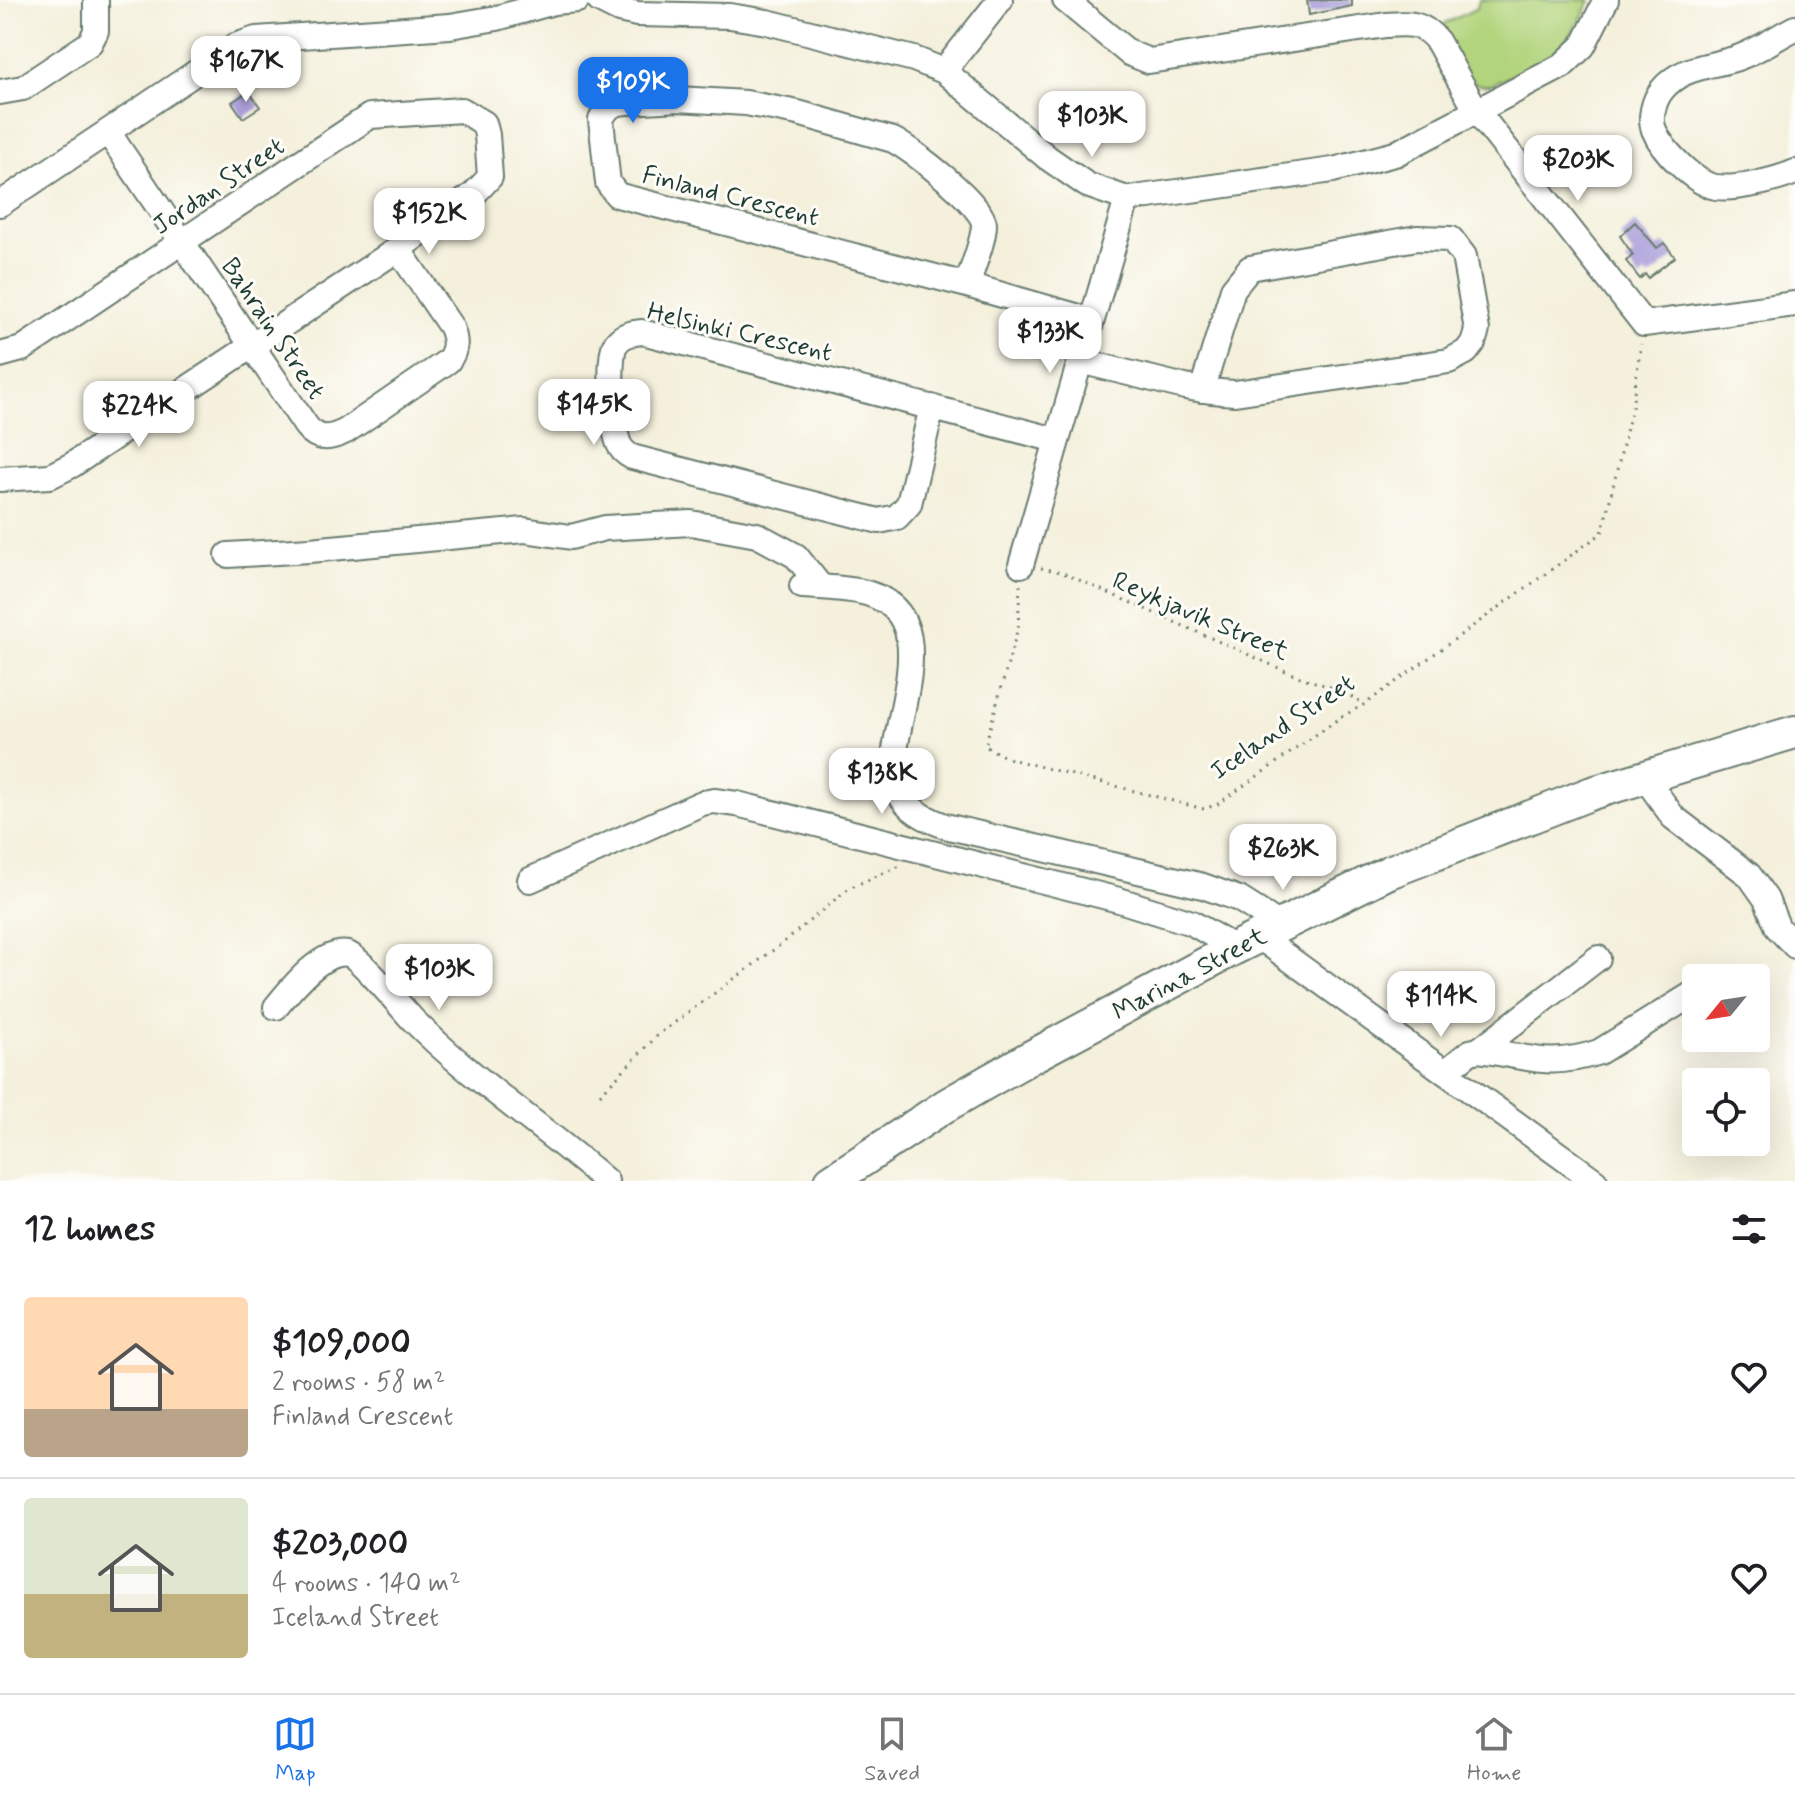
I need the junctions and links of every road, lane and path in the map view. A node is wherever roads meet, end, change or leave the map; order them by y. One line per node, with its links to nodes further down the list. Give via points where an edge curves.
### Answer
1 (96, 0): 8 (street, via 96,31 90,43 23,88)
2 (591, 0): 7 (street, via 637,14 767,22); 10 (street, via 554,2 450,26 280,35 245,42)
3 (1000, 0): 7 (street)
4 (1065, 0): 9 (street, via 1129,53 1149,61 1386,25 1420,25 1438,42)
5 (1606, 0): 9 (street, via 1574,57)
6 (1795, 28): 11 (street, via 1740,57 1681,74 1659,93 1652,127 1680,164 1705,183 1726,187)
7 (944, 71): 12 (street, via 1048,158 1087,185)
8 (0, 92)
9 (1476, 110): 12 (street, via 1374,160); 19 (street)
10 (108, 132): 13 (street); 14 (street, Bahrain Street)
11 (1795, 172)
12 (1127, 199): 18 (street)
13 (0, 204)
14 (183, 243): 15 (street, Jordan Street, via 370,116 462,110 480,119 487,135 488,182); 20 (street, Bahrain Street); 21 (street, Jordan Street, via 22,349)
15 (398, 249): 20 (street); 20 (street, Bahrain Street, via 451,327 455,347 448,361 346,431 328,438 315,436)
16 (967, 285): 16 (street, Finland Crescent, via 617,195 608,183 601,120 614,103 715,100 798,113 893,140 982,216); 18 (street, Finland Crescent)
17 (1795, 304): 19 (street)
18 (1090, 320): 22 (street)
19 (1644, 324): 29 (path, Iceland Street, via 1632,407 1602,533)
20 (251, 344): 26 (street, via 58,474)
21 (0, 355)
22 (1080, 361): 23 (street); 25 (street)
23 (1202, 390): 23 (street, via 1235,393 1459,357 1477,330 1464,256 1451,239 1417,238 1250,268 1233,289)
24 (932, 407): 24 (street, Helsinki Crescent, via 642,332 625,335 612,352 616,434 623,452 879,521 897,517 909,504); 25 (street, Helsinki Crescent)
25 (1056, 440): 28 (street)
26 (0, 479)
27 (228, 555): 34 (street, via 524,530 571,537 605,528 691,523 757,535 796,556 812,587 860,591 885,600 906,622 911,645 893,774 899,793 916,813 945,826 1203,886 1239,899)
28 (1021, 565): 29 (path, Reykjavik Street, via 1061,572); 29 (path, Iceland Street, via 1018,628 985,746 1007,758 1204,809)
29 (1365, 704)
30 (1795, 732): 31 (main road, Marina Street)
31 (1644, 776): 34 (main road, Marina Street, via 1389,872); 35 (street, via 1673,817 1749,875 1778,928)
32 (930, 853): 33 (street, via 714,801 687,808); 34 (street); 41 (path, via 849,888 659,1034)
33 (530, 880)
34 (1258, 936): 40 (street); 43 (main road, Marina Street, via 945,1106)
35 (1795, 946)
36 (1598, 958): 39 (street)
37 (1682, 1001): 39 (street, via 1583,1057 1541,1062)
38 (276, 1007): 42 (street, via 314,967 328,958 352,955 430,1038)
39 (1479, 1050): 40 (street)
40 (1445, 1072): 44 (street)
41 (600, 1094)
42 (606, 1181)
43 (831, 1181)
44 (1595, 1181)

